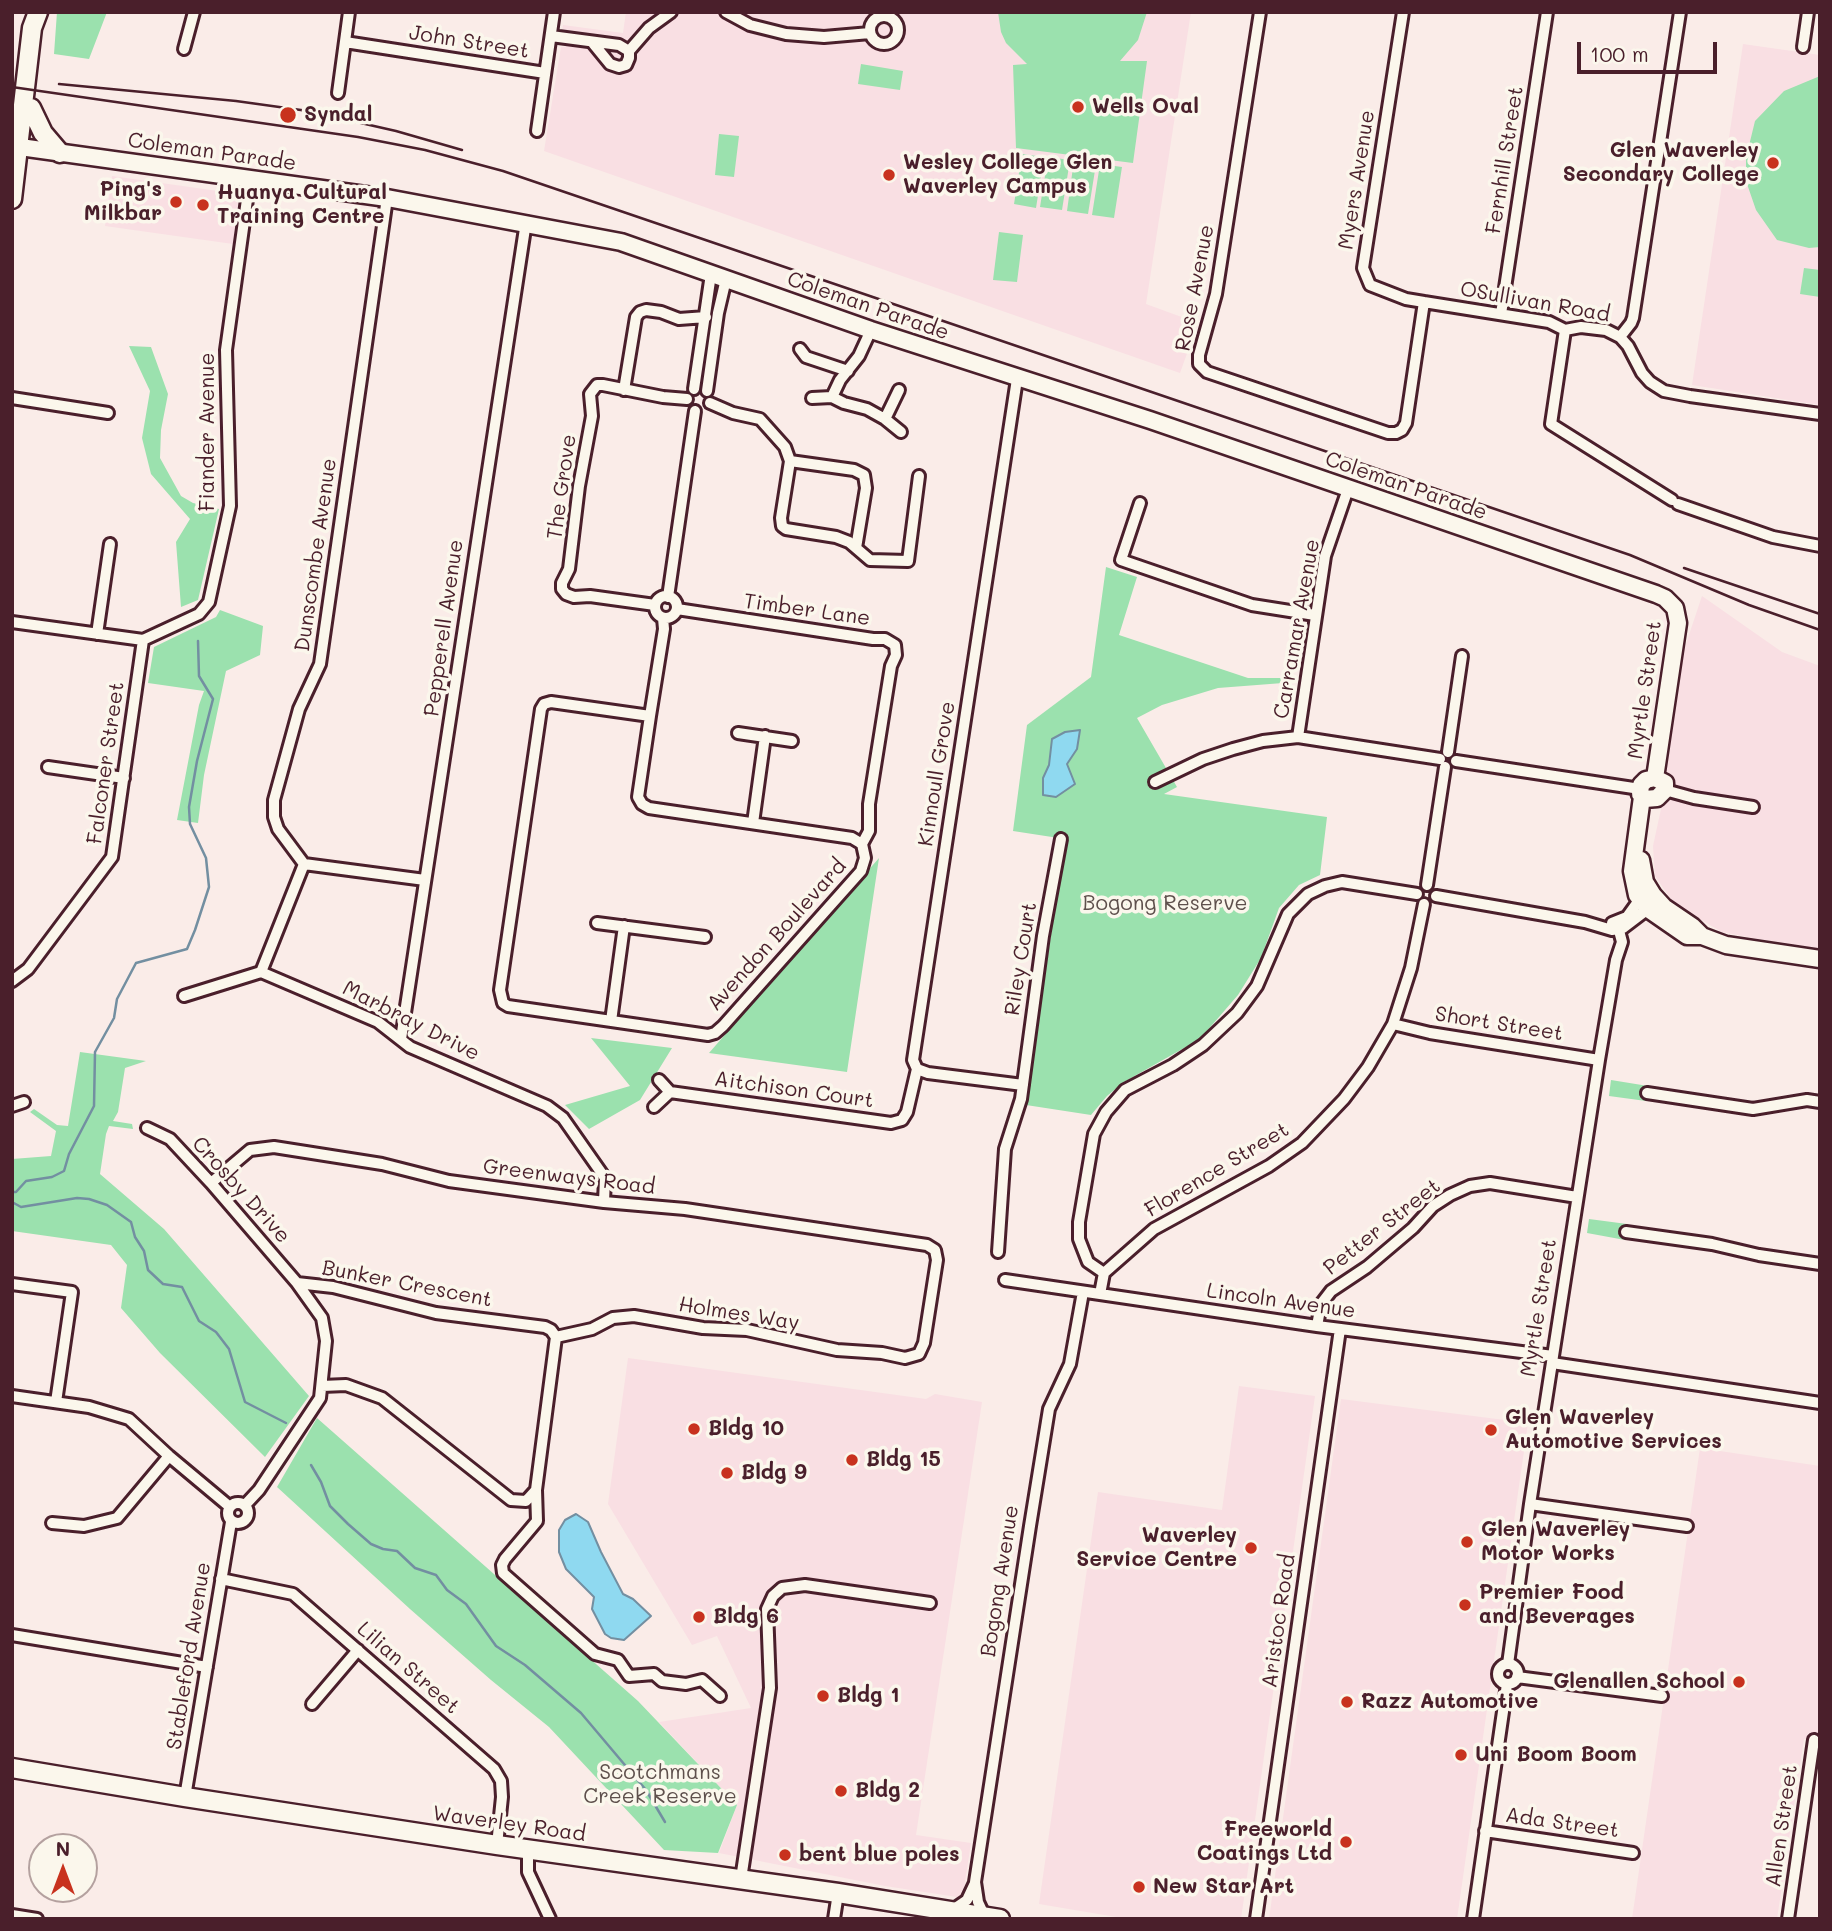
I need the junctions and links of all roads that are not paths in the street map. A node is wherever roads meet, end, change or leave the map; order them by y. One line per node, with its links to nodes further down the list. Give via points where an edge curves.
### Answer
1 (40, 12): 22 (main road, via 41,53); 24 (main road, via 32,27)
2 (194, 12): 18 (street)
3 (349, 12): 15 (street)
4 (554, 12): 14 (street)
5 (671, 12): 19 (street)
6 (726, 12): 13 (street, via 751,25 786,34)
7 (1260, 12): 31 (street, Rose Avenue, via 1216,294 1199,364 1207,372 1396,433 1406,423)
8 (1403, 12): 31 (street, Myers Avenue, via 1363,268 1370,285)
9 (1547, 12): 32 (street, Fernhill Street)
10 (1680, 12): 36 (street, via 1633,318)
11 (1808, 12): 17 (street)
12 (898, 15): 13 (street, via 874,20); 13 (street, via 898,32 890,43 876,41)
13 (870, 33)
14 (551, 36): 16 (street); 20 (street)
15 (345, 42): 20 (street, John Street); 21 (street)
16 (592, 42): 19 (street); 19 (street, via 603,58 619,67 626,65)
17 (1803, 47)
18 (184, 49)
19 (629, 51)
20 (545, 73): 23 (street)
21 (338, 93)
22 (31, 108): 24 (main road, via 26,135); 25 (main road)
23 (537, 131)
24 (16, 147): 25 (street, Coleman Parade); 28 (main road)
25 (61, 153): 26 (street, Coleman Parade)
26 (250, 178): 27 (street, Coleman Parade); 68 (street, Fiander Avenue, via 227,341 228,523 209,602 199,614)
27 (387, 198): 29 (street, Coleman Parade); 84 (street, Dunscombe Avenue, via 320,664 299,709 274,800 278,829)
28 (12, 199)
29 (526, 222): 30 (street, Coleman Parade, via 621,242); 85 (street, Pepperell Avenue)
30 (719, 276): 33 (street); 34 (street, Coleman Parade); 43 (street)
31 (1424, 302): 32 (street, OSullivan Road)
32 (1501, 314): 35 (street, OSullivan Road, via 1549,322)
33 (706, 317): 40 (street); 41 (street, via 640,312)
34 (871, 330): 38 (street); 39 (street, Coleman Parade)
35 (1564, 330): 36 (street, OSullivan Road, via 1606,330); 58 (street, via 1551,424 1675,502 1773,537)
36 (1620, 337): 50 (street, OSullivan Road, via 1650,382 1664,391)
37 (800, 349): 38 (street, via 806,356)
38 (848, 371): 44 (street)
39 (1017, 379): 55 (street, Coleman Parade); 103 (street, Kinnoull Grove, via 913,1060)
40 (694, 388): 43 (street, via 702,388); 47 (street)
41 (624, 390): 47 (street, The Grove); 61 (street, The Grove, via 597,385 590,394 592,416 562,589 574,597)
42 (899, 390): 51 (street)
43 (709, 397): 48 (street, via 705,410); 53 (street, via 733,413 760,419 785,447)
44 (832, 397): 46 (street); 51 (street)
45 (12, 398): 49 (street)
46 (812, 398)
47 (687, 399): 48 (street)
48 (695, 411): 60 (street)
49 (108, 413)
50 (1820, 414)
51 (885, 419): 52 (street)
52 (901, 432)
53 (790, 461): 59 (street, via 782,526 836,537); 59 (street, via 864,475)
54 (919, 476): 59 (street, via 908,561 870,560)
55 (1348, 489): 62 (street, Coleman Parade, via 1656,594); 64 (street, Carramar Avenue, via 1325,556)
56 (1140, 503): 64 (street, via 1121,561 1252,606)
57 (110, 544): 67 (street)
58 (1819, 544)
59 (856, 548)
60 (668, 597): 61 (street); 63 (street)
61 (655, 606): 65 (street)
62 (1675, 608): 79 (street, Myrtle Street, via 1678,623)
63 (677, 610): 65 (street); 83 (street, Timber Lane, via 885,639 895,645 869,804 869,831)
64 (1315, 615): 73 (street, Carramar Avenue)
65 (663, 618): 70 (street, Avendon Boulevard)
66 (12, 622): 67 (street)
67 (97, 634): 68 (street)
68 (143, 640): 77 (street, Falconer Street)
69 (1462, 656): 75 (street)
70 (650, 716): 81 (street, Avendon Boulevard, via 638,797 642,804); 99 (street, Avendon Boulevard, via 551,702 541,709 500,990 508,1006)
71 (738, 733): 72 (street)
72 (765, 736): 74 (street); 81 (street)
73 (1298, 737): 75 (street); 78 (street, via 1233,749)
74 (792, 741)
75 (1447, 760): 79 (street); 86 (street)
76 (48, 767): 77 (street)
77 (124, 778): 97 (street, Falconer Street, via 112,857 28,969)
78 (1155, 782)
79 (1651, 791): 80 (street); 90 (street, Myrtle Street, via 1641,867); 90 (street, Myrtle Street, via 1632,864 1633,883)
80 (1754, 807)
81 (752, 823): 83 (street, Avendon Boulevard, via 852,838)
82 (1060, 839): 105 (street, Riley Court)
83 (862, 844): 99 (street, Avendon Boulevard, via 865,858 861,871 715,1033)
84 (304, 864): 85 (street); 96 (street)
85 (425, 880): 101 (street, Pepperell Avenue)
86 (1427, 886): 87 (street); 88 (street)
87 (1417, 894): 89 (street); 119 (street, via 1342,882 1308,894 1288,914 1257,986 1237,1013 1203,1045 1125,1090 1106,1112 1094,1134 1079,1222 1079,1239 1088,1262)
88 (1436, 897): 89 (street); 93 (street)
89 (1424, 904): 100 (street, Florence Street)
90 (1651, 905): 93 (street); 95 (street, via 1687,936)
91 (597, 923): 92 (street)
92 (624, 926): 94 (street); 99 (street)
93 (1615, 926): 102 (street, Myrtle Street, via 1616,960)
94 (705, 937)
95 (1820, 959)
96 (261, 972): 98 (street); 101 (street, Marbray Drive, via 378,1022)
97 (12, 981)
98 (184, 996)
99 (611, 1021)
100 (1393, 1024): 102 (street, Short Street); 119 (street, Florence Street, via 1344,1099 1302,1143 1154,1229)
101 (401, 1038): 115 (street, Marbray Drive, via 547,1106 563,1118 605,1178)
102 (1599, 1060): 114 (street, Myrtle Street)
103 (917, 1069): 105 (street); 106 (street, Aitchison Court, via 907,1112 902,1120 891,1123)
104 (659, 1080): 106 (street)
105 (1023, 1085): 117 (street, Riley Court, via 1005,1149)
106 (670, 1092): 111 (street)
107 (1647, 1093): 109 (street, via 1753,1109)
108 (24, 1102): 110 (street)
109 (1820, 1102)
110 (12, 1106)
111 (654, 1107)
112 (147, 1128): 113 (street, Crosby Drive, via 170,1139)
113 (211, 1183): 115 (street, Greenways Road, via 250,1150 274,1147 382,1164 449,1181); 121 (street, Crosby Drive)
114 (1577, 1197): 125 (street, Petter Street, via 1490,1183 1450,1195 1367,1267 1331,1291 1321,1304); 129 (street, Myrtle Street)
115 (604, 1202): 128 (street, Greenways Road, via 699,1211 928,1245 937,1260)
116 (1626, 1232): 118 (street)
117 (998, 1252)
118 (1820, 1264)
119 (1104, 1273): 124 (street)
120 (1005, 1280): 123 (street, Lincoln Avenue)
121 (297, 1283): 127 (street, Bunker Crescent, via 333,1287 436,1313 545,1327); 130 (street, Crosby Drive, via 322,1318 326,1341)
122 (12, 1284): 132 (street, via 72,1292)
123 (1083, 1292): 124 (street, Lincoln Avenue); 161 (street, Bogong Avenue, via 1070,1364 1049,1409)
124 (1100, 1294): 125 (street, Lincoln Avenue)
125 (1317, 1326): 126 (street, Lincoln Avenue)
126 (1340, 1329): 129 (street, Lincoln Avenue); 169 (street, Aristoc Road)
127 (555, 1337): 128 (street, Holmes Way, via 634,1316 747,1330 837,1350 905,1358); 135 (street)
128 (919, 1354)
129 (1552, 1360): 133 (street, Lincoln Avenue); 136 (street, Myrtle Street)
130 (322, 1386): 135 (street, via 346,1385 382,1398 511,1500 526,1501); 137 (street, Crosby Drive, via 308,1418)
131 (12, 1396): 132 (street)
132 (56, 1402): 134 (street, via 129,1419)
133 (1820, 1403)
134 (169, 1456): 138 (street); 140 (street, via 117,1517 84,1526)
135 (536, 1490): 150 (street, via 537,1521 505,1559 503,1573 595,1654 618,1660 629,1676 654,1674 662,1681 686,1684 702,1680)
136 (1530, 1504): 141 (street); 146 (street, Myrtle Street)
137 (244, 1506): 138 (street, via 236,1503); 139 (street, via 248,1512 245,1521)
138 (230, 1507): 139 (street)
139 (231, 1522): 142 (street, Stableford Avenue)
140 (52, 1523)
141 (1687, 1526)
142 (221, 1579): 145 (street, Lilian Street, via 293,1594); 147 (street, Stableford Avenue)
143 (930, 1603): 160 (street, via 805,1585 782,1588 773,1596 767,1609 770,1688)
144 (12, 1634): 147 (street)
145 (358, 1650): 152 (street); 157 (street, Lilian Street, via 494,1769 502,1797)
146 (1508, 1664): 148 (street, via 1516,1669); 149 (street, via 1498,1673)
147 (207, 1667): 155 (street, Stableford Avenue)
148 (1517, 1677): 149 (street); 151 (street)
149 (1507, 1684): 156 (street)
150 (720, 1696)
151 (1662, 1696)
152 (312, 1704)
153 (1814, 1740): 171 (street, Allen Street)
154 (12, 1768): 155 (main road, Waverley Road)
155 (185, 1797): 157 (main road, Waverley Road)
156 (1486, 1831): 159 (street, Ada Street); 170 (street)
157 (497, 1845): 158 (main road, Waverley Road)
158 (528, 1850): 160 (main road, Waverley Road); 167 (street, via 528,1872)
159 (1633, 1853)
160 (741, 1879): 162 (main road, Waverley Road)
161 (975, 1882): 163 (street, Bogong Avenue, via 967,1900); 165 (street, Bogong Avenue, via 978,1902)
162 (838, 1893): 163 (main road, Waverley Road); 168 (street)
163 (951, 1911): 165 (main road, Waverley Road)
164 (12, 1915): 166 (street)
165 (992, 1918)
166 (37, 1919)
167 (550, 1919)
168 (834, 1919)
169 (1256, 1919)
170 (1473, 1919)
171 (1788, 1919)

